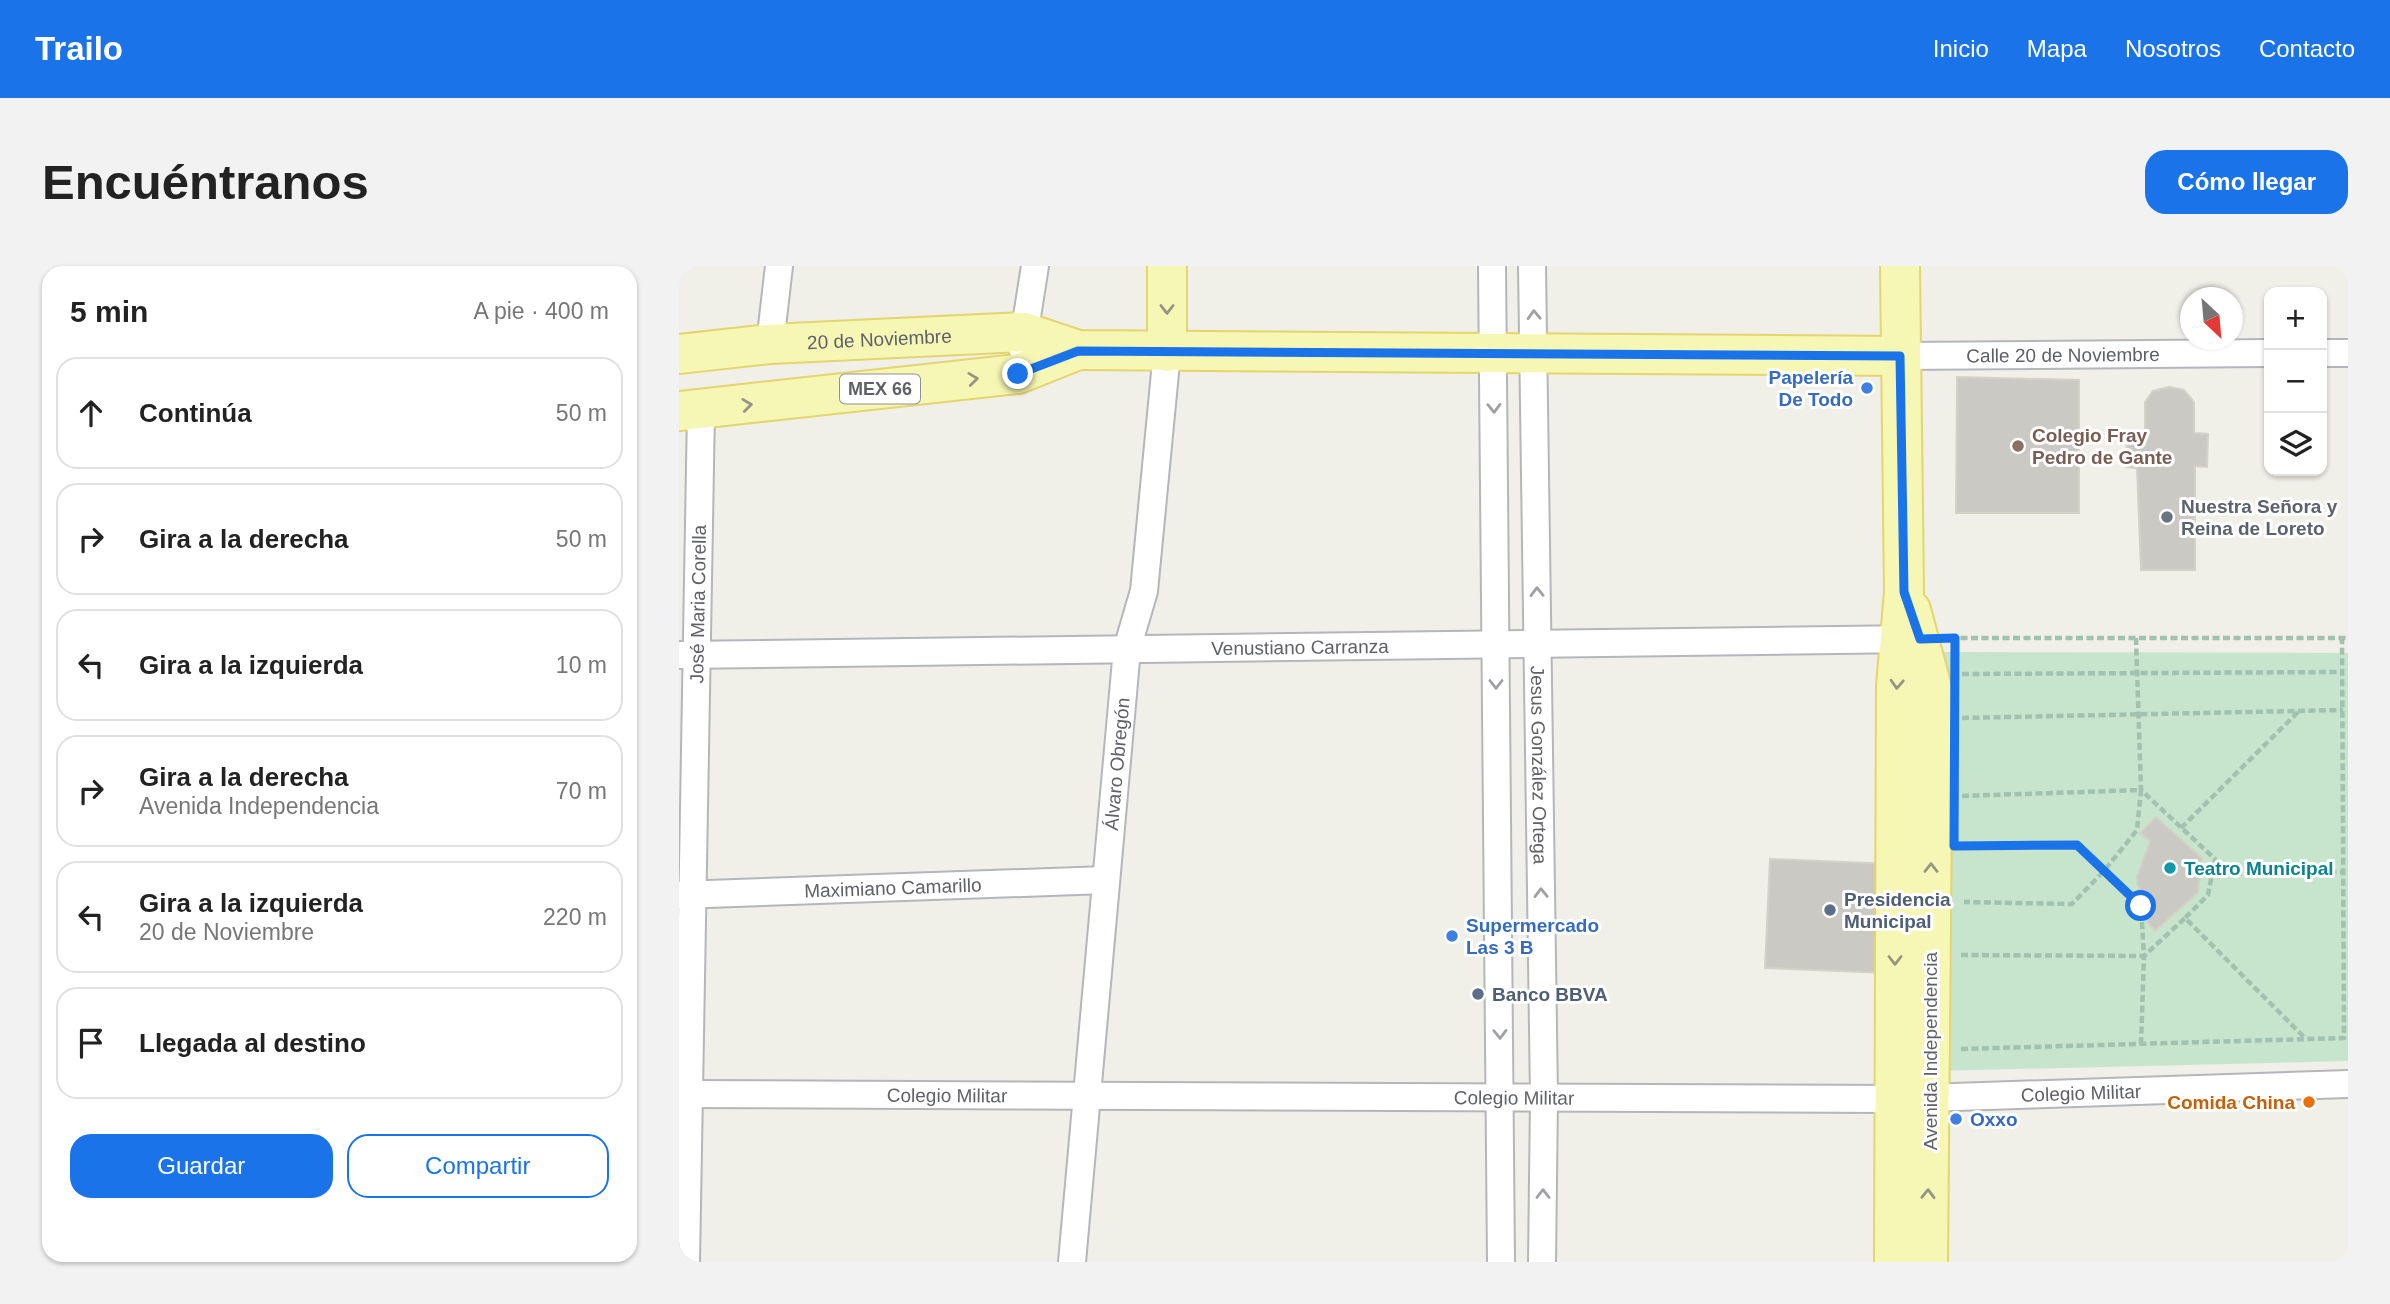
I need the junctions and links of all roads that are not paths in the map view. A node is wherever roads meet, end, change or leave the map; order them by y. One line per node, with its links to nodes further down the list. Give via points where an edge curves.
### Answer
1 (779, 266): 8 (street)
2 (1035, 266): 7 (street)
3 (1167, 266): 10 (main road, Álvaro Obregón, one-way to 10)
4 (1492, 266): 11 (street)
5 (1532, 266): 16 (street, Jesus González Ortega, one-way to 5)
6 (1900, 266): 17 (main road, Avenida Independencia)
7 (1024, 332): 8 (main road, 20 de Noviembre / MEX 66); 9 (main road, 20 de Noviembre / MEX 66); 18 (street)
8 (770, 344): 15 (main road, 20 de Noviembre / MEX 66)
9 (1078, 351): 10 (main road, 20 de Noviembre / MEX 66); 18 (main road, 20 de Noviembre / MEX 66)
10 (1167, 352): 11 (main road, 20 de Noviembre / MEX 66); 23 (street, Álvaro Obregón, via 1144,591)
11 (1493, 353): 16 (main road, 20 de Noviembre / MEX 66); 21 (street, one-way to 21)
12 (2264, 353): 17 (street, Calle 20 de Noviembre)
13 (2327, 353): 14 (street)
14 (2348, 353)
15 (679, 354)
16 (1535, 354): 17 (main road, 20 de Noviembre / MEX 66); 22 (street, Jesus González Ortega, one-way to 16)
17 (1900, 356): 20 (main road, Avenida Independencia, via 1904,592)
18 (1018, 374): 19 (main road, 20 de Noviembre / MEX 66, one-way to 18)
19 (690, 411): 24 (street, José Maria Corella)
20 (1933, 641): 22 (street, Venustiano Carranza); 32 (main road, Avenida Independencia, via 1896,686)
21 (1496, 644): 22 (street, Venustiano Carranza); 23 (street, Venustiano Carranza); 30 (street, one-way to 30)
22 (1538, 644): 31 (street, Jesus González Ortega, one-way to 22)
23 (1127, 649): 24 (street, Venustiano Carranza); 25 (street, Álvaro Obregón)
24 (688, 655): 26 (street, José Maria Corella)
25 (1106, 880): 26 (street, Maximiano Camarillo); 29 (street, Álvaro Obregón)
26 (686, 895): 28 (street, José Maria Corella)
27 (2348, 1084): 32 (street, Colegio Militar)
28 (684, 1094): 29 (street, Colegio Militar); 33 (street, José Maria Corella)
29 (1087, 1096): 30 (street, Colegio Militar); 34 (street, Álvaro Obregón)
30 (1500, 1097): 31 (street, Colegio Militar); 35 (street)
31 (1544, 1098): 32 (street, Colegio Militar); 36 (street, Jesus González Ortega, one-way to 31)
32 (1912, 1098): 37 (main road, Avenida Independencia); 38 (main road, Avenida Independencia, one-way to 32)
33 (686, 1262)
34 (1072, 1262)
35 (1501, 1262)
36 (1542, 1262)
37 (1894, 1262)
38 (1928, 1262)

